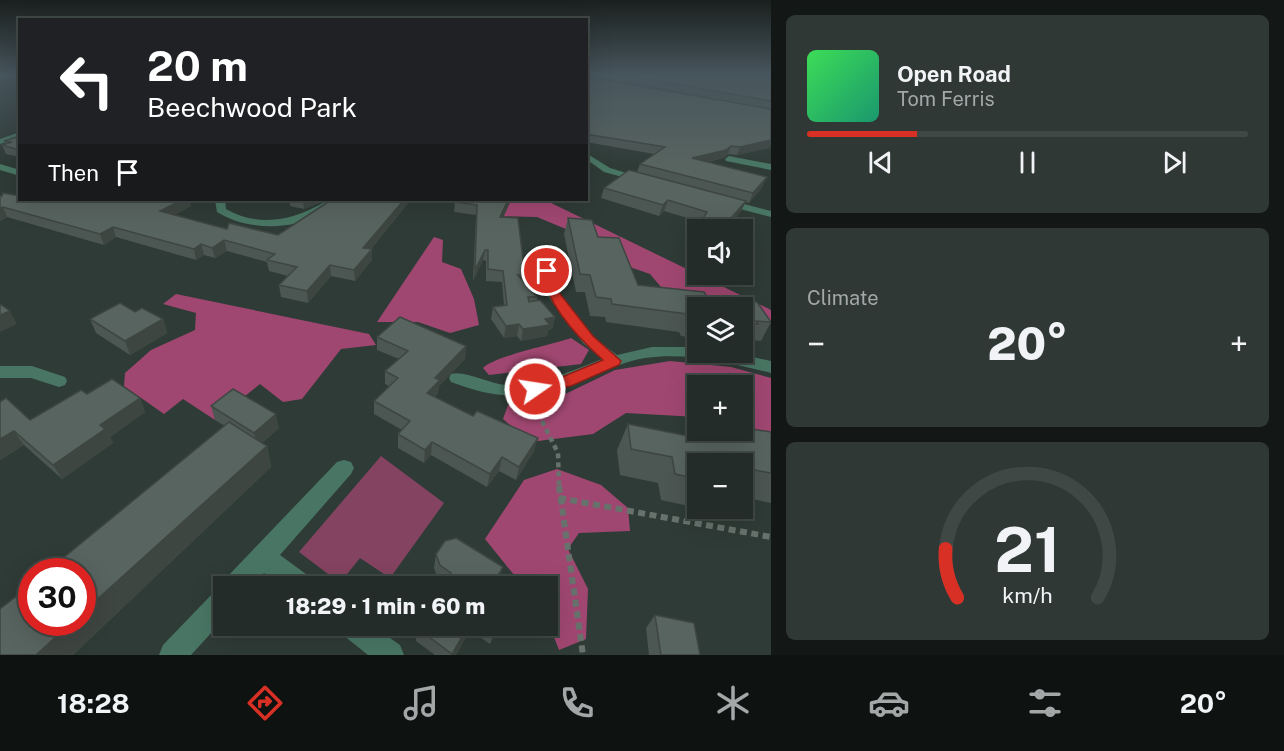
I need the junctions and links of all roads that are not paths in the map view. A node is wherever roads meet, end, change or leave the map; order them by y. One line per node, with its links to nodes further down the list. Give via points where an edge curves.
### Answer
1 (18, 135): 2 (street)
2 (0, 142)
3 (588, 156): 8 (street, via 607,170)
4 (729, 159): 6 (street)
5 (0, 167): 7 (street)
6 (771, 167)
7 (18, 172)
8 (652, 182)
9 (717, 200): 12 (street)
10 (220, 201): 11 (street, via 221,210 228,216 265,223 308,216)
11 (332, 201)
12 (771, 214)
13 (543, 252): 15 (street, via 551,291 588,340)
14 (687, 352): 15 (street, via 640,353)
15 (614, 361): 19 (street, via 565,382 525,390 477,388)
16 (753, 363): 17 (street)
17 (771, 367)
18 (0, 372): 20 (street, via 32,372)
19 (457, 378)
20 (59, 381)
21 (344, 468): 22 (street)
22 (263, 557): 23 (street); 24 (street)
23 (245, 576)
24 (288, 576)
25 (213, 612): 27 (street)
26 (365, 636): 28 (street)
27 (173, 655)
28 (390, 655)

